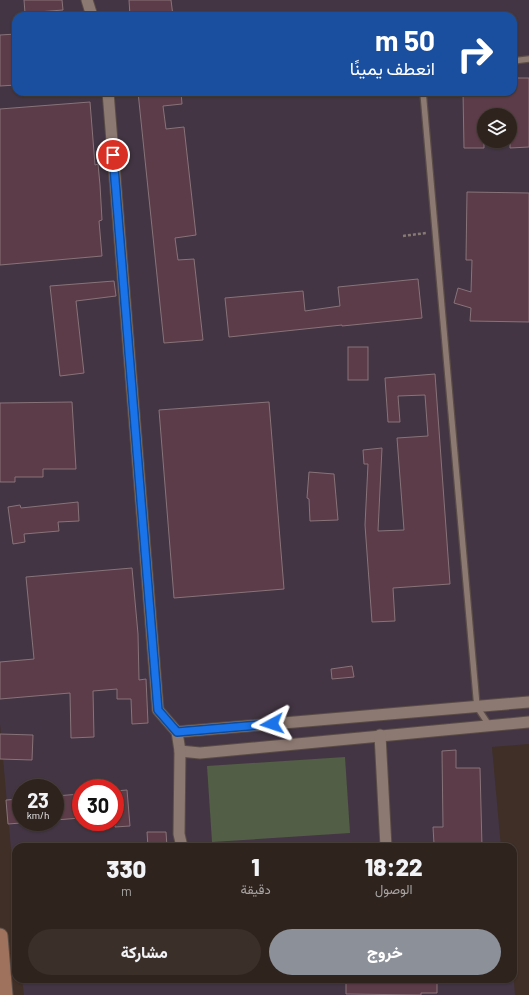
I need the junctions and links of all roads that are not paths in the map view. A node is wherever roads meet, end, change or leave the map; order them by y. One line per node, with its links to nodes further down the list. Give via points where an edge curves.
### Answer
1 (87, 0): 2 (street)
2 (91, 12)
3 (529, 59): 4 (lane)
4 (517, 60)
5 (108, 96): 11 (street, via 158,710)
6 (423, 96): 8 (lane)
7 (529, 702): 8 (street)
8 (477, 707): 10 (lane); 11 (street)
9 (529, 722): 10 (street)
10 (489, 726): 12 (street)
11 (177, 732): 13 (street)
12 (380, 735): 13 (street, via 200,753); 15 (street)
13 (180, 751): 14 (street)
14 (181, 843)
15 (386, 843)
16 (0, 936): 17 (main road)
17 (5, 995)

